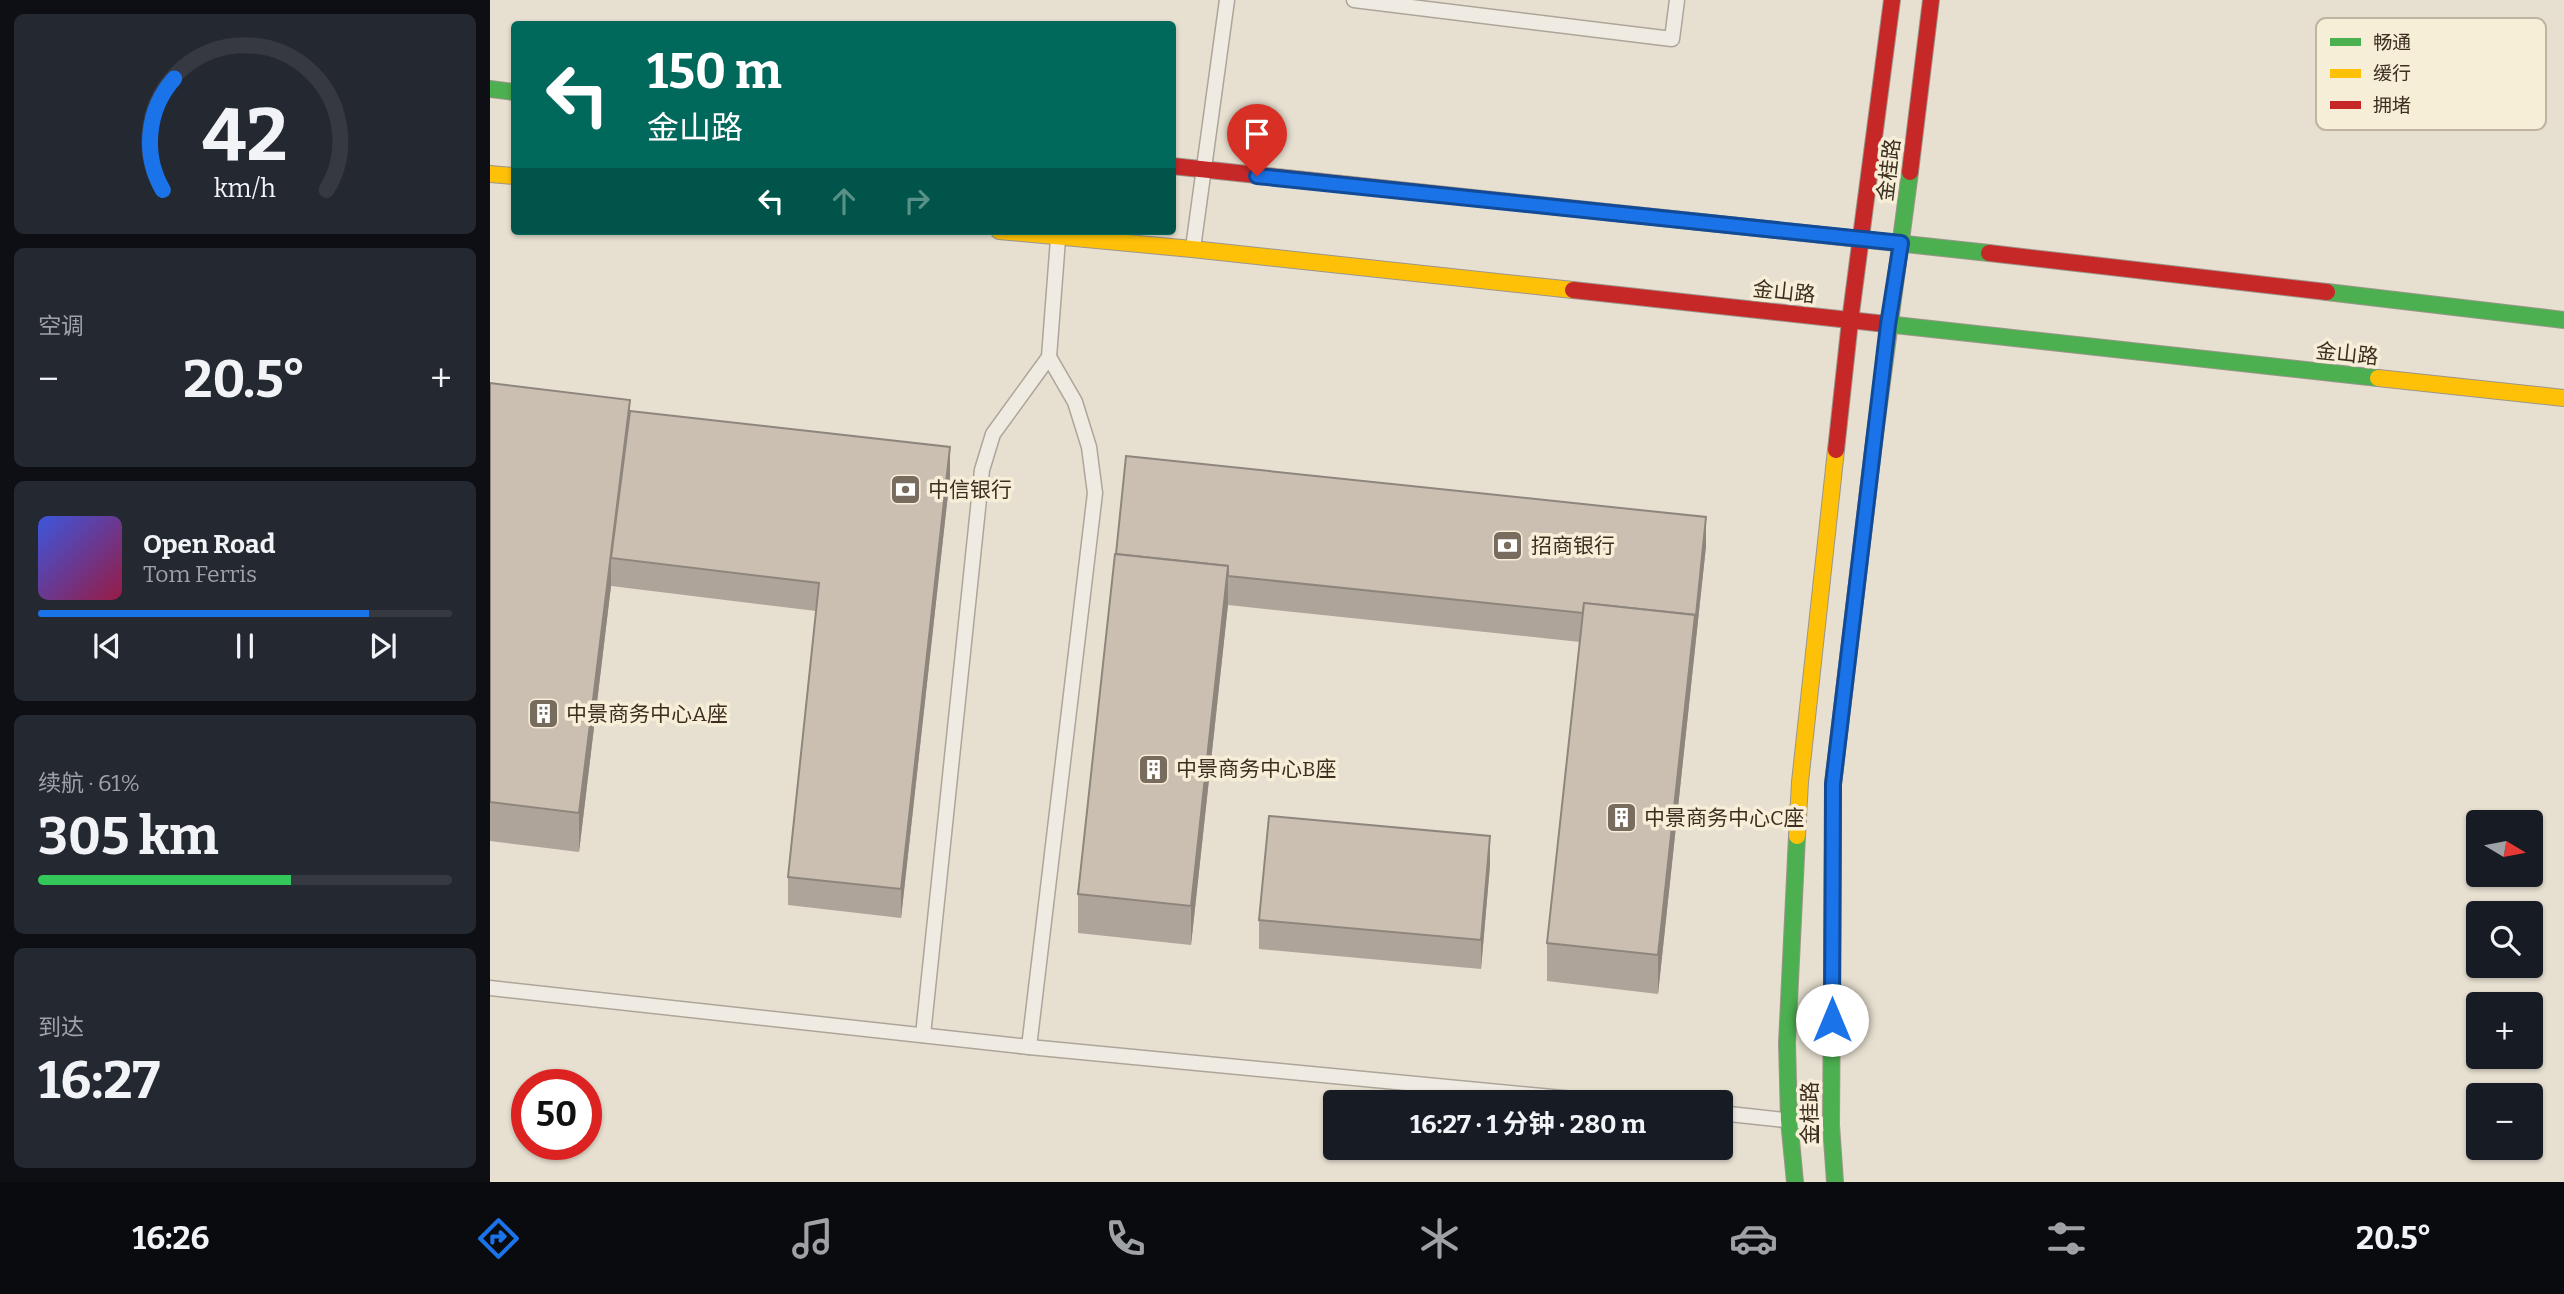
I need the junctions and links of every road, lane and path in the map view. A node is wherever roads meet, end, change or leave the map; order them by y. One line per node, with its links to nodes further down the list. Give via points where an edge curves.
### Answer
1 (1227, 0): 9 (lane)
2 (1354, 0): 3 (lane, via 1672,39)
3 (1677, 0)
4 (1892, 0): 14 (main road, 金桂路)
5 (1931, 0): 15 (main road, 金桂路)
6 (490, 89): 7 (main road)
7 (511, 92)
8 (1176, 166): 9 (main road)
9 (1205, 170): 14 (main road); 16 (lane)
10 (490, 174): 11 (main road)
11 (511, 176)
12 (1033, 235): 13 (main road, 金山路)
13 (1058, 238): 16 (main road, 金山路); 20 (lane)
14 (1860, 240): 15 (main road); 18 (main road, 金桂路)
15 (1901, 243): 17 (main road); 19 (main road, 金桂路)
16 (1192, 249): 18 (main road, 金山路)
17 (2564, 320)
18 (1850, 321): 19 (main road, 金山路); 27 (main road, 金桂路, via 1800,782 1787,1043)
19 (1888, 325): 21 (main road, 金山路); 28 (main road, 金桂路, via 1833,784)
20 (1049, 357): 23 (lane, via 993,434 982,470); 24 (lane, via 1074,402 1089,447 1095,493)
21 (2564, 398)
22 (490, 988): 23 (lane)
23 (923, 1035): 24 (lane)
24 (1029, 1047): 25 (lane)
25 (1479, 1090)
26 (1733, 1115): 27 (lane)
27 (1789, 1120): 28 (lane); 29 (main road, 金桂路)
28 (1831, 1125): 30 (main road, 金桂路)
29 (1795, 1182)
30 (1835, 1182)

